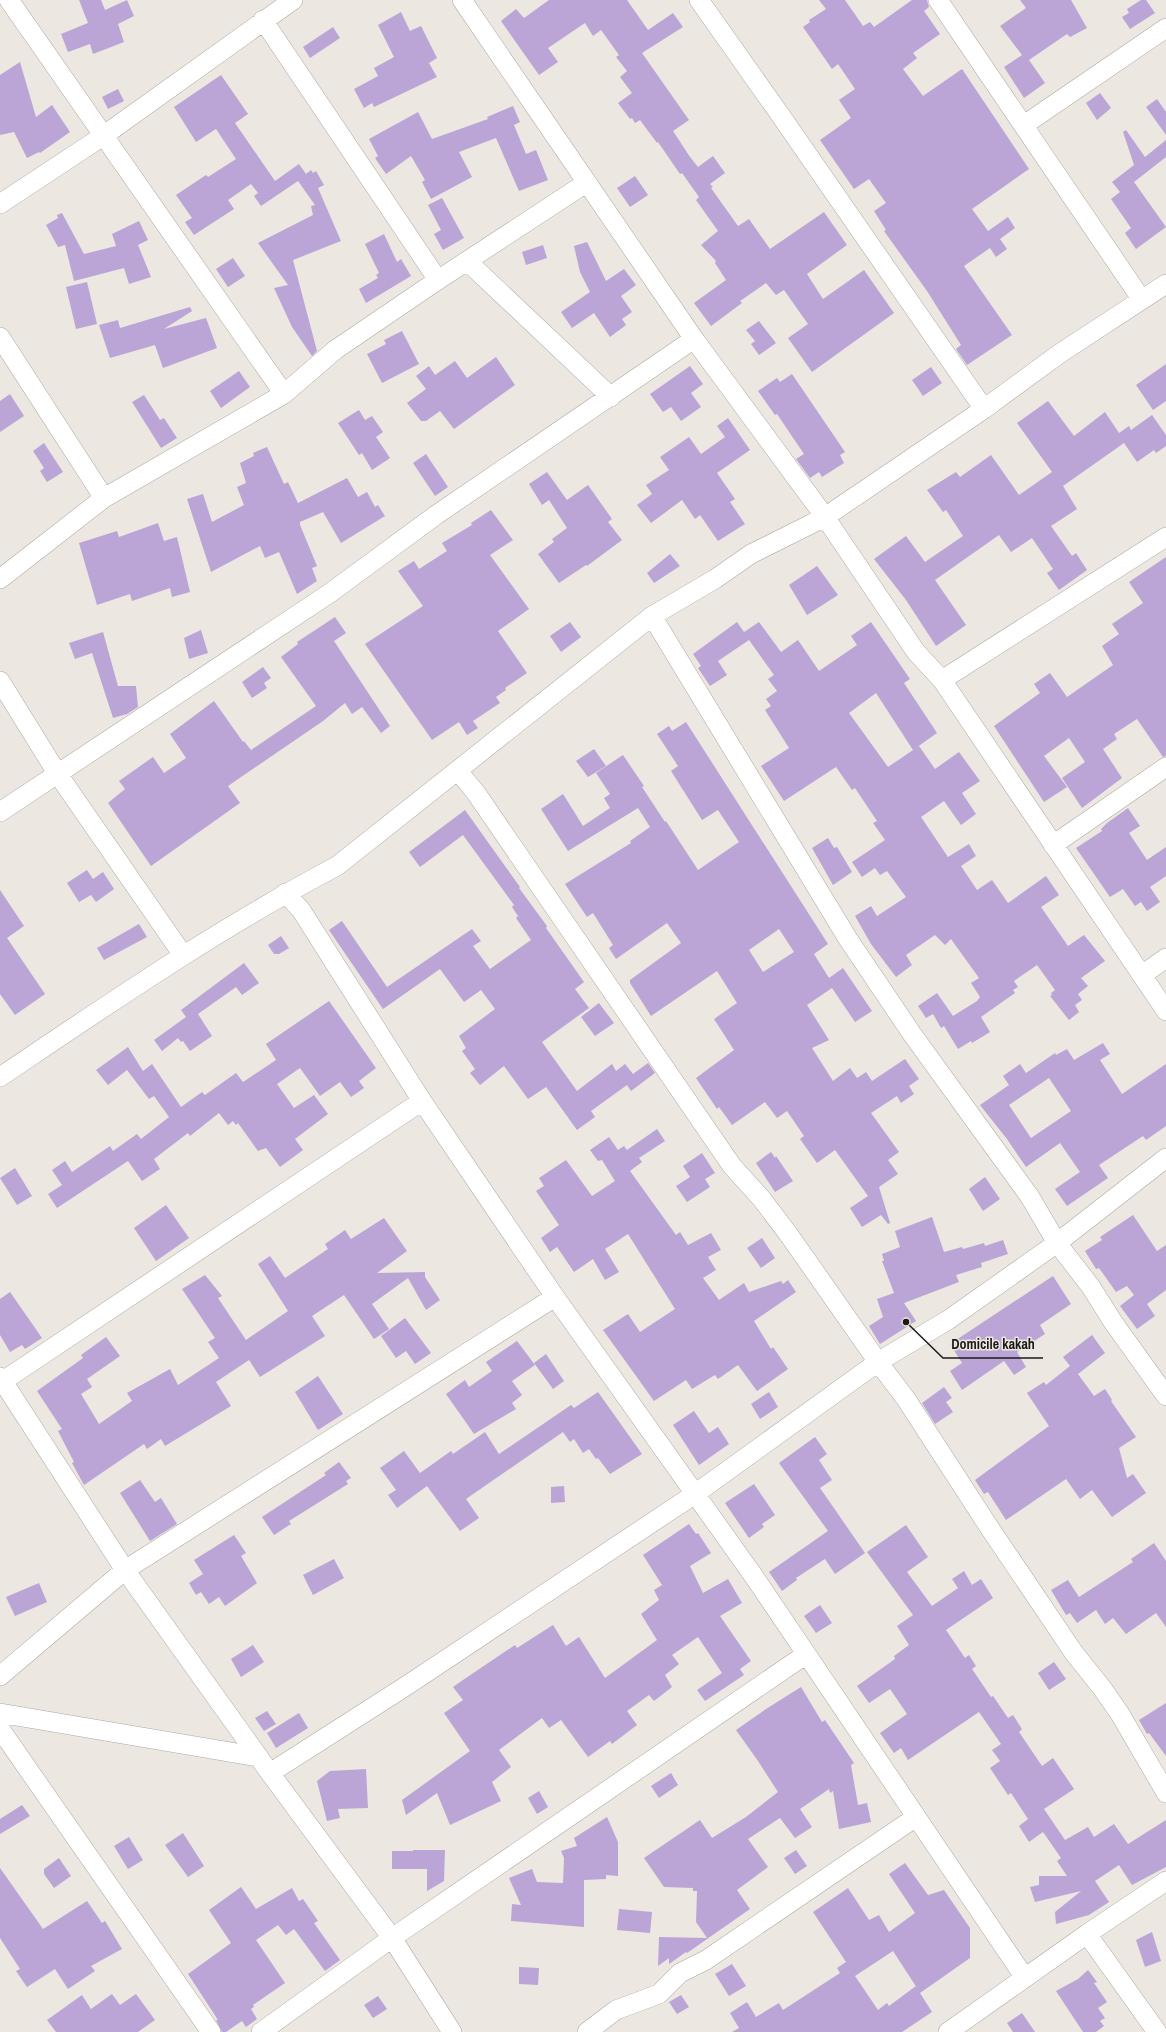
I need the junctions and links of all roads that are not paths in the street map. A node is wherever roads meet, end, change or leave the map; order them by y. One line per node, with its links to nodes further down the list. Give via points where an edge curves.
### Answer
1 (9, 0): 9 (street)
2 (293, 0): 6 (street)
3 (462, 0): 10 (street)
4 (698, 0): 20 (street, via 782,116)
5 (938, 0): 8 (street)
6 (263, 20): 9 (street); 13 (street)
7 (1166, 28): 8 (street)
8 (1024, 125): 15 (street)
9 (103, 136): 11 (street); 18 (street)
10 (586, 183): 12 (street); 17 (street)
11 (0, 204)
12 (468, 262): 13 (street); 19 (street)
13 (438, 280): 18 (street, via 335,350)
14 (1166, 284): 15 (street)
15 (1142, 300): 20 (street, via 1059,354)
16 (0, 336): 21 (street)
17 (694, 339): 19 (street); 22 (street)
18 (284, 394): 21 (street)
19 (611, 396): 30 (street, via 436,515 330,593)
20 (984, 409): 22 (street)
21 (104, 498): 24 (street)
22 (825, 517): 25 (street, via 751,554 715,579); 26 (street, via 916,652)
23 (1166, 537): 26 (street)
24 (0, 579)
25 (652, 616): 29 (street); 41 (street, via 848,939 912,1034 1030,1197)
26 (942, 680): 32 (street)
27 (0, 681): 30 (street)
28 (1166, 767): 32 (street)
29 (458, 771): 33 (street, via 337,866); 43 (street, via 476,793 732,1166 789,1235)
30 (57, 773): 31 (street); 34 (street)
31 (0, 812)
32 (1053, 845): 36 (street)
33 (285, 893): 34 (street); 39 (street, via 301,910)
34 (183, 954): 38 (street)
35 (1166, 958): 36 (street)
36 (1142, 975): 37 (street)
37 (1166, 1011)
38 (0, 1077)
39 (422, 1101): 42 (street); 44 (street)
40 (1166, 1158): 41 (street)
41 (1057, 1243): 43 (street, via 948,1320); 45 (street, via 1091,1286 1113,1322)
42 (555, 1297): 46 (street); 47 (street)
43 (878, 1362): 46 (street); 54 (street, via 906,1398 1074,1653 1116,1708)
44 (1, 1379): 47 (street)
45 (1166, 1396)
46 (695, 1494): 48 (street); 53 (street)
47 (125, 1570): 49 (street); 52 (street)
48 (805, 1655): 55 (street); 58 (street)
49 (0, 1676)
50 (0, 1713): 52 (street)
51 (0, 1729): 60 (street)
52 (259, 1758): 53 (street)
53 (270, 1773): 58 (street)
54 (1166, 1792)
55 (916, 1817): 59 (street); 63 (street, via 706,1960 680,1973 658,1994 616,2010)
56 (1166, 1881): 57 (street)
57 (1086, 1934): 59 (street); 65 (street)
58 (392, 1938): 61 (street); 62 (street)
59 (1025, 1978): 64 (street)
60 (211, 2032)
61 (262, 2032)
62 (452, 2032)
63 (586, 2032)
64 (948, 2032)
65 (1157, 2032)

